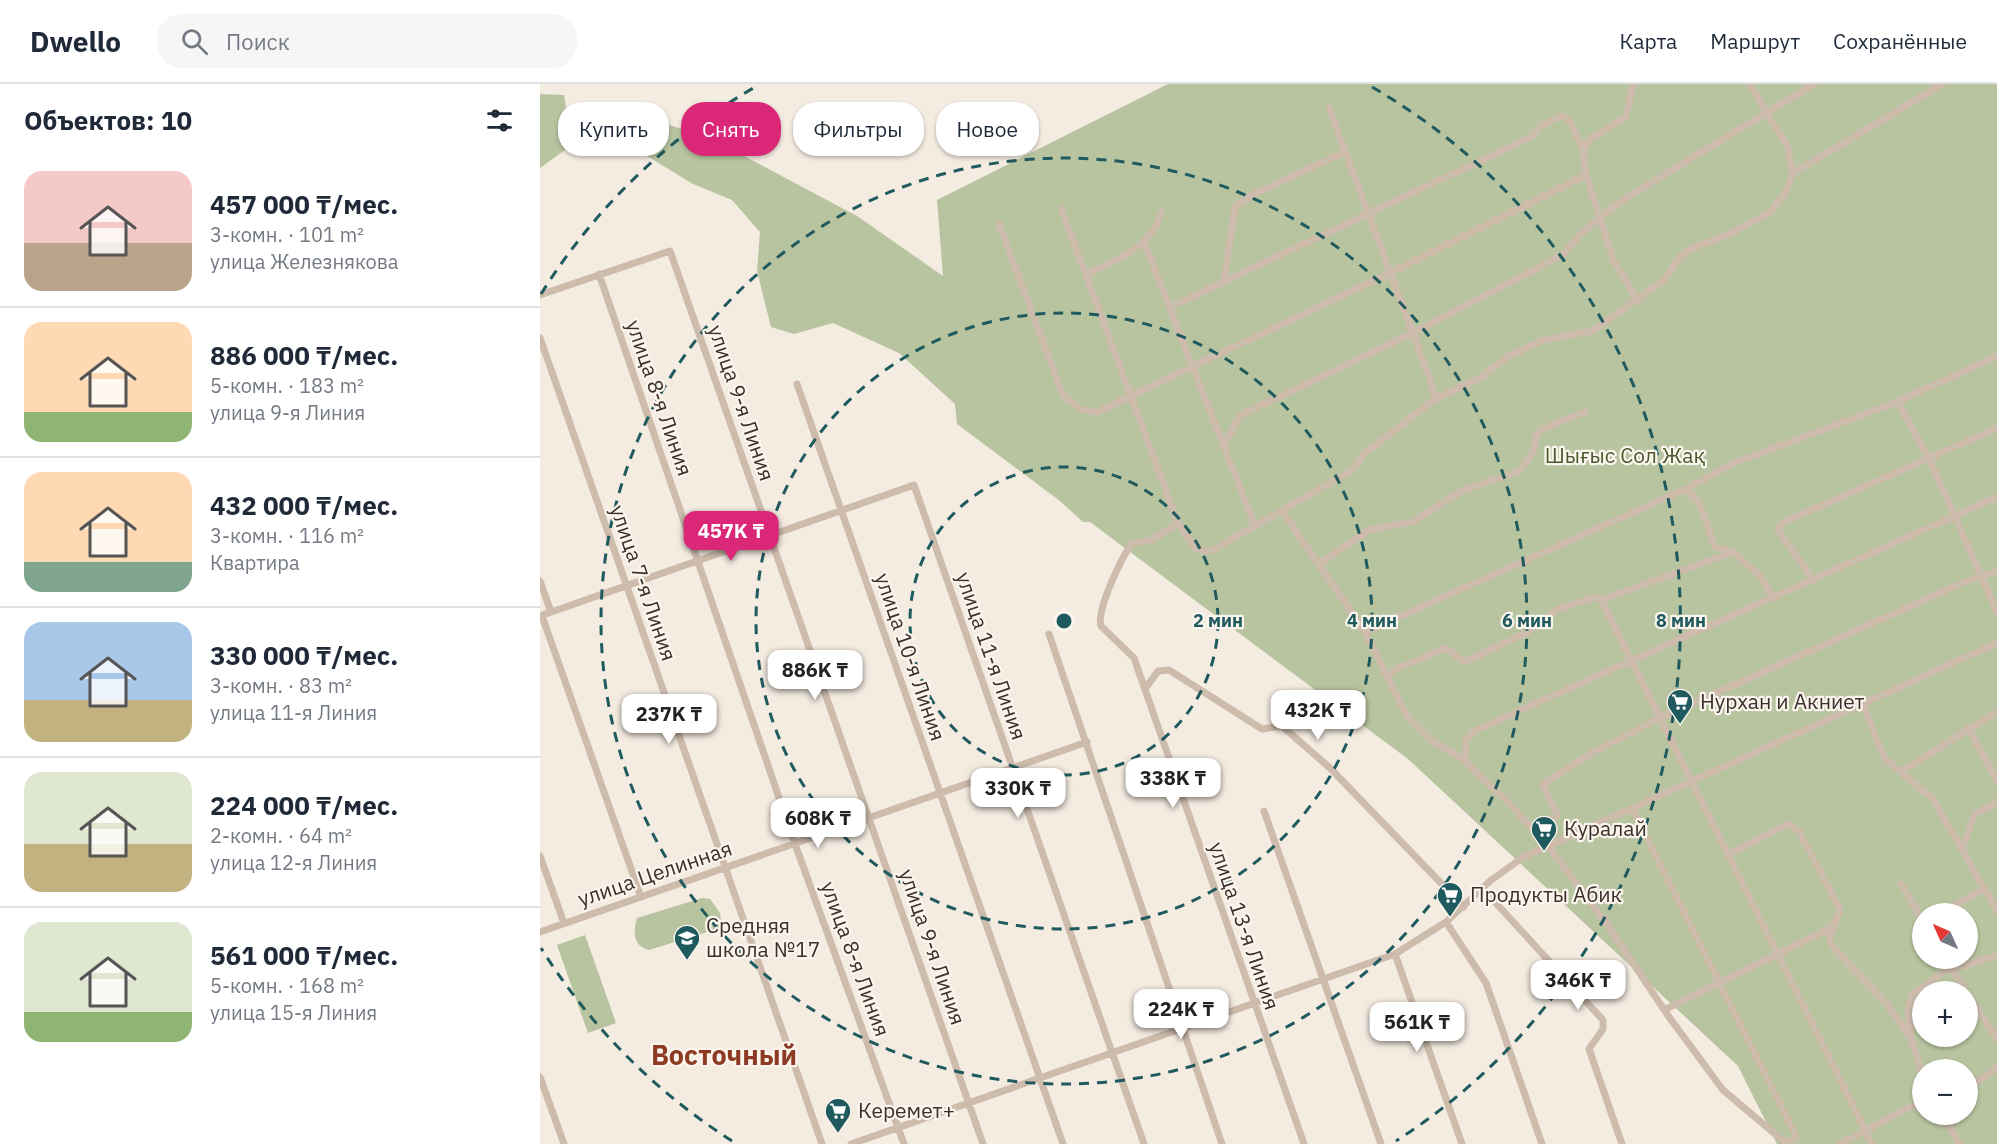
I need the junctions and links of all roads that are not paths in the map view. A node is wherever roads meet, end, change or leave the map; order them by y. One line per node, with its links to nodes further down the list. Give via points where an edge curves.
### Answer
1 (1633, 84): 7 (street, via 1626,117 1591,138)
2 (1749, 84): 6 (street)
3 (1814, 84): 6 (street)
4 (1942, 84): 9 (street)
5 (1329, 108): 8 (street)
6 (1766, 112): 9 (street, via 1787,144); 14 (street, via 1618,203)
7 (1582, 150): 10 (street); 13 (street, via 1569,120 1561,116 1542,125 1531,137)
8 (1345, 152): 13 (street); 20 (street, via 1254,194 1235,207)
9 (1793, 173): 22 (street, via 1784,195 1770,212 1693,248)
10 (1586, 175): 14 (street); 17 (street)
11 (1061, 208): 19 (street)
12 (1161, 212): 16 (street)
13 (1368, 212): 17 (street); 20 (street)
14 (1599, 219): 22 (street, via 1614,262); 24 (street, via 1564,254)
15 (999, 224): 29 (street, via 1063,395 1082,410 1097,412)
16 (1144, 242): 19 (street); 23 (street)
17 (1390, 273): 24 (street); 27 (street)
18 (599, 274): 21 (street); 43 (street, улица 9-я Линия, via 670,251); 45 (street, улица 8-я Линия)
19 (1087, 274): 29 (street)
20 (1224, 281): 23 (street)
21 (540, 295)
22 (1638, 301): 30 (street, via 1592,331 1544,340)
23 (1170, 307): 27 (street)
24 (1413, 333): 30 (street); 34 (street, via 1241,415)
25 (540, 338): 51 (street, улица 7-я Линия)
26 (1997, 356): 31 (street)
27 (1193, 367): 29 (street); 34 (street)
28 (797, 384): 38 (street, улица 10-я Линия)
29 (1132, 396): 41 (street)
30 (1435, 399): 39 (street, via 1364,454 1351,471)
31 (1897, 402): 35 (street); 36 (street, via 1734,463)
32 (1585, 412): 46 (street, via 1542,429 1536,436 1534,451 1519,471 1464,490 1412,522 1369,530)
33 (1997, 428): 35 (street)
34 (1223, 446): 42 (street)
35 (1929, 458): 40 (street); 49 (street, via 1782,523 1779,530)
36 (1688, 488): 44 (street, via 1699,502 1715,547); 57 (street)
37 (1997, 497): 40 (street)
38 (842, 510): 43 (street); 69 (street, улица 11-я Линия, via 914,485); 73 (street, улица 10-я Линия)
39 (1283, 512): 42 (street); 46 (street)
40 (1955, 515): 48 (street); 49 (street)
41 (1178, 523): 42 (street, via 1190,544 1202,552 1211,551); 62 (street, улица 13-я Линия, via 1158,537 1132,543 1101,607 1101,626 1132,654)
42 (1255, 526)
43 (771, 536): 45 (street); 77 (street, улица 9-я Линия)
44 (1733, 552): 52 (street, via 1760,576); 53 (street)
45 (698, 561): 51 (street); 79 (street, улица 8-я Линия)
46 (1319, 564): 57 (street)
47 (1997, 571): 48 (street)
48 (1982, 576): 55 (street); 65 (street)
49 (1813, 580): 52 (street)
50 (540, 581): 54 (street)
51 (627, 586): 54 (street); 84 (street, улица 7-я Линия)
52 (1773, 598): 60 (street)
53 (1601, 600): 60 (street); 61 (street, via 1595,597 1557,610 1526,633 1465,662 1446,648)
54 (551, 612): 56 (street)
55 (1997, 612)
56 (541, 616): 88 (street)
57 (1365, 632): 61 (street)
58 (1049, 634): 67 (street)
59 (1997, 643): 63 (street)
60 (1631, 661): 65 (street); 68 (street, via 1474,730 1466,740)
61 (1387, 676): 68 (street, via 1406,715 1430,739)
62 (1145, 689): 91 (street, via 1158,671 1169,670 1262,729 1282,726 1330,768); 104 (street, улица 13-я Линия)
63 (1862, 704): 70 (street, via 1884,759); 71 (street)
64 (1997, 712): 66 (street)
65 (1660, 718): 71 (street); 78 (street, via 1595,751 1543,784 1557,815)
66 (1968, 728): 70 (street); 72 (street)
67 (1087, 742): 69 (street, улица Целинная); 107 (street)
68 (1465, 761): 78 (street)
69 (1013, 767): 73 (street, улица Целинная); 110 (street, улица 11-я Линия)
70 (1902, 771): 81 (street, via 1933,799)
71 (1690, 781): 75 (street); 82 (street)
72 (1997, 781)
73 (941, 793): 77 (street, улица Целинная); 114 (street, улица 10-я Линия)
74 (1997, 802): 81 (street, via 1975,814)
75 (1632, 808): 80 (street); 103 (street)
76 (1264, 811): 102 (street)
77 (869, 819): 79 (street, улица Целинная); 116 (street, улица 9-я Линия)
78 (1535, 832): 80 (street)
79 (795, 844): 84 (street, улица Целинная); 119 (street, улица 8-я Линия)
80 (1548, 846): 87 (street, via 1522,858); 105 (street)
81 (1962, 848): 86 (street)
82 (1728, 855): 94 (street, via 1787,824 1792,825 1835,898 1840,910); 97 (street)
83 (540, 856): 95 (street)
84 (725, 866): 88 (street, улица Целинная); 122 (street, улица 7-я Линия)
85 (1901, 884): 89 (street)
86 (1984, 888): 90 (street); 92 (street)
87 (1484, 890): 91 (street); 133 (street, via 1603,1020 1603,1029 1589,1049)
88 (641, 897): 95 (street, улица Целинная)
89 (1912, 903)
90 (1958, 903)
91 (1464, 907): 93 (street)
92 (1997, 910)
93 (1446, 922): 98 (street); 132 (street, via 1486,983)
94 (1834, 923): 97 (street); 108 (street, via 1832,946 1886,1003)
95 (564, 924): 96 (street, улица Целинная)
96 (540, 932)
97 (1777, 953): 103 (street); 120 (street)
98 (1395, 954): 102 (street); 131 (street)
99 (1997, 956): 100 (street)
100 (1978, 962)
101 (1947, 969): 108 (street, via 1913,994 1908,1009)
102 (1322, 979): 104 (street); 130 (street)
103 (1718, 983): 105 (street); 134 (street, via 1796,1136)
104 (1254, 1003): 107 (street); 129 (street, улица 13-я Линия)
105 (1665, 1010): 134 (street, via 1723,1090)
106 (1978, 1010): 109 (street)
107 (1182, 1027): 110 (street); 128 (street)
108 (1911, 1039): 111 (street)
109 (1997, 1039)
110 (1112, 1052): 114 (street); 127 (street, улица 11-я Линия)
111 (1917, 1059)
112 (1997, 1067): 115 (street)
113 (540, 1077): 121 (street)
114 (1040, 1077): 116 (street); 126 (street, улица 10-я Линия)
115 (1978, 1081)
116 (969, 1102): 119 (street); 125 (street, улица 9-я Линия)
117 (1912, 1106): 120 (street)
118 (1948, 1125): 137 (street)
119 (898, 1127): 123 (street); 124 (street, улица 8-я Линия)
120 (1866, 1131): 135 (street); 136 (street)
121 (564, 1144)
122 (822, 1144)
123 (851, 1144)
124 (904, 1144)
125 (983, 1144)
126 (1063, 1144)
127 (1144, 1144)
128 (1222, 1144)
129 (1304, 1144)
130 (1381, 1144)
131 (1462, 1144)
132 (1542, 1144)
133 (1622, 1144)
134 (1787, 1144)
135 (1840, 1144)
136 (1872, 1144)
137 (1959, 1144)

